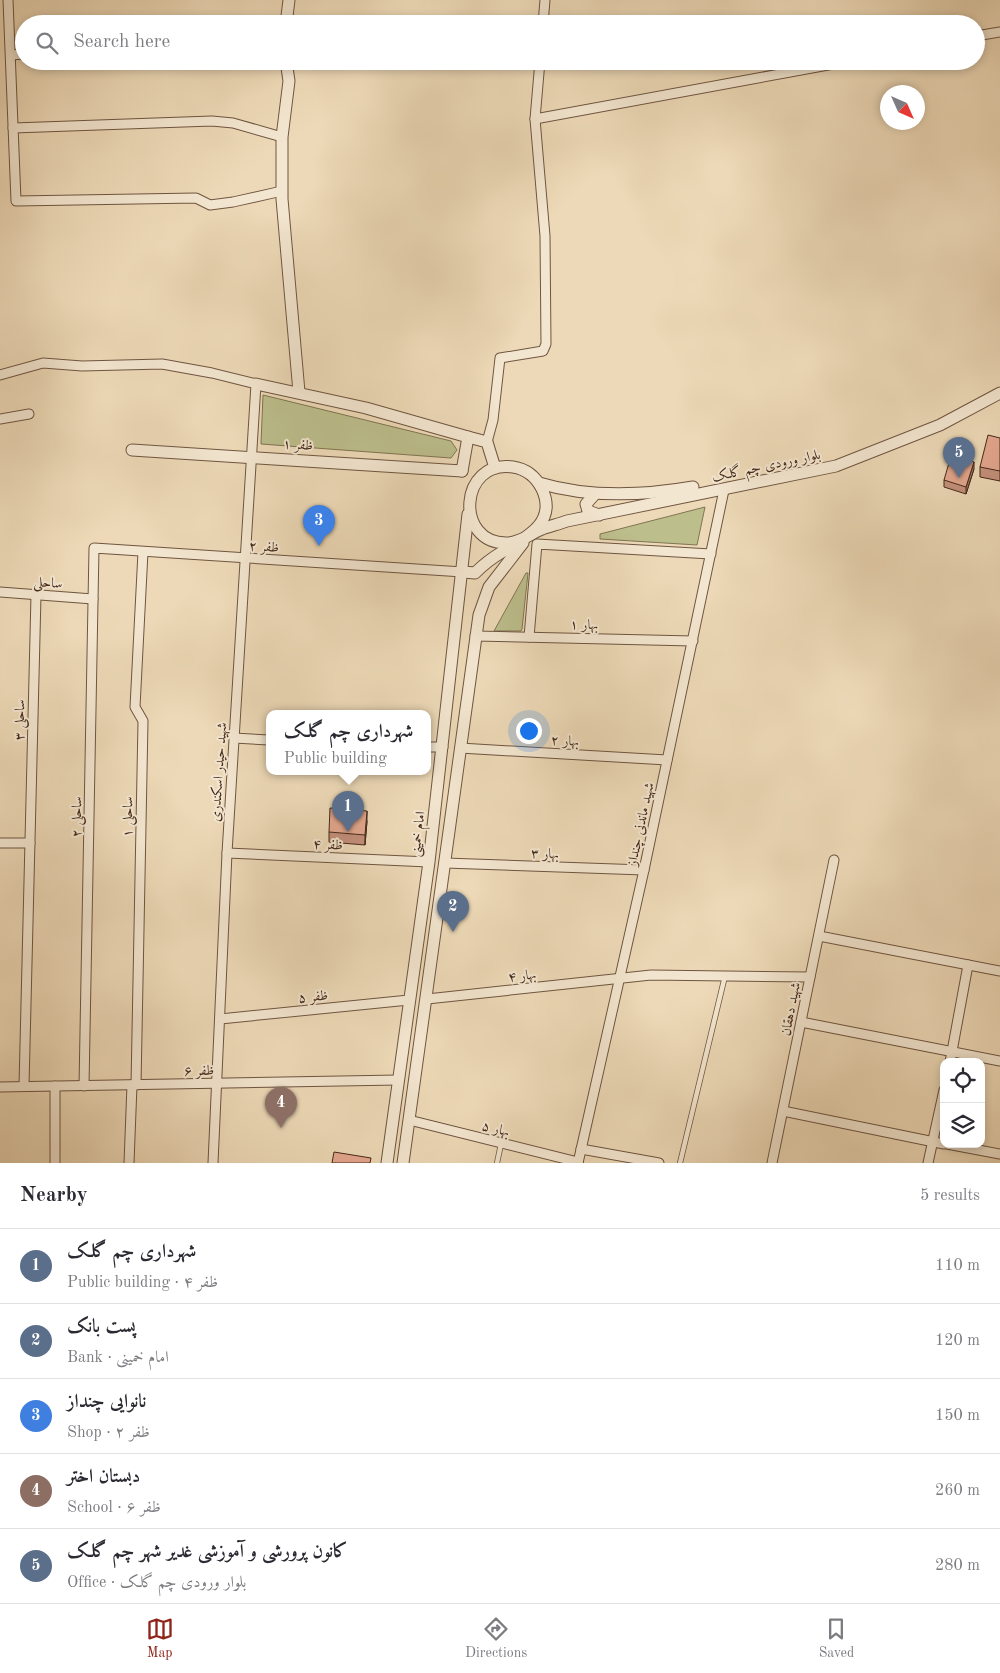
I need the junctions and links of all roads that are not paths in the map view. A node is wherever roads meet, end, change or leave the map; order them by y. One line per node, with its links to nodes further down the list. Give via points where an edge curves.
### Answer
1 (8, 0): 8 (street)
2 (289, 0): 4 (street)
3 (545, 0): 5 (street)
4 (287, 15)
5 (544, 15)
6 (1000, 32): 7 (street)
7 (985, 34)
8 (11, 54): 9 (street); 14 (street)
9 (15, 54)
10 (287, 70): 15 (street, via 289,81)
11 (539, 70): 13 (street)
12 (801, 70): 13 (street)
13 (535, 119): 25 (street, via 545,236 546,344 543,351 500,358 493,420)
14 (13, 128): 15 (street, via 212,121 233,123); 16 (street, via 16,201 196,198 210,205)
15 (282, 137): 16 (street)
16 (282, 191): 20 (street)
17 (0, 375): 18 (street, via 43,362 82,366 162,364)
18 (256, 384): 20 (street); 27 (street, شهید حیدر اسکندری)
19 (1000, 384): 33 (street, بلوار ورودی چم گلک, via 938,418 835,460 682,489)
20 (299, 392): 24 (street)
21 (1000, 392): 32 (street, بلوار ورودی چم گلک, via 940,425 836,466)
22 (29, 414): 23 (street)
23 (0, 419)
24 (468, 437): 25 (street); 29 (street)
25 (486, 442): 28 (street)
26 (132, 450): 27 (street, ظفر ۱)
27 (252, 456): 29 (street, ظفر ۱); 40 (street, شهید حیدر اسکندری)
28 (495, 468): 30 (street); 31 (street, via 519,468)
29 (462, 471): 30 (street)
30 (475, 483): 34 (street)
31 (538, 483): 33 (street, بلوار ورودی چم گلک); 36 (street, via 546,506 537,529)
32 (724, 490): 35 (street, بلوار ورودی چم گلک); 39 (street, شهید ماندنی چنداز)
33 (595, 494): 35 (street, via 587,501 586,508)
34 (469, 507): 36 (street, via 471,518 485,536 506,543); 41 (street, امام خمینی)
35 (599, 516): 36 (street, بلوار ورودی چم گلک, via 567,521)
36 (528, 537): 41 (street, via 501,552 475,573); 45 (street, via 489,587)
37 (94, 548): 38 (street, ظفر ۲); 44 (street, ساحلی ۲)
38 (143, 552): 40 (street, ظفر ۲); 76 (street, ساحلی ۱, via 135,707 143,721)
39 (711, 554): 46 (street, via 537,544); 47 (street, شهید ماندنی چنداز)
40 (245, 559): 41 (street, ظفر ۲); 48 (street, شهید حیدر اسکندری)
41 (463, 572): 51 (street, امام خمینی)
42 (0, 592): 43 (street, ساحلی)
43 (36, 595): 44 (street, ساحلی); 55 (street, ساحلی ۳)
44 (93, 599): 79 (street, ساحلی ۲)
45 (475, 636): 46 (street, بهار ۱); 52 (street)
46 (529, 637): 47 (street, بهار ۱)
47 (692, 641): 53 (street, شهید ماندنی چنداز)
48 (234, 738): 49 (street); 56 (street, شهید حیدر اسکندری)
49 (266, 740)
50 (431, 747): 51 (street)
51 (443, 747): 58 (street, امام خمینی)
52 (460, 748): 53 (street, بهار ۲); 59 (street)
53 (668, 760): 60 (street, شهید ماندنی چنداز)
54 (0, 843): 55 (street)
55 (30, 843): 77 (street, ساحلی ۳)
56 (226, 853): 58 (street, ظفر ۴); 69 (street, شهید حیدر اسکندری)
57 (834, 860): 61 (street, شهید دهقان)
58 (429, 862): 59 (street); 68 (street, امام خمینی)
59 (445, 863): 60 (street, بهار ۳); 67 (street)
60 (644, 870): 66 (street, شهید ماندنی چنداز)
61 (819, 936): 62 (street); 65 (street, شهید دهقان)
62 (968, 965): 63 (street); 71 (street)
63 (1000, 971)
64 (725, 976): 65 (street, بهار ۴); 66 (street, بهار ۴); 100 (lane)
65 (810, 977): 70 (street, شهید دهقان)
66 (620, 978): 67 (street, بهار ۴); 90 (street, شهید ماندنی چنداز)
67 (426, 999): 83 (street)
68 (409, 1000): 69 (street, ظفر ۵); 74 (street, امام خمینی)
69 (220, 1019): 75 (street, شهید حیدر اسکندری)
70 (801, 1022): 71 (street); 82 (street, شهید دهقان)
71 (952, 1051): 72 (street); 73 (street)
72 (951, 1058)
73 (1000, 1061)
74 (398, 1080): 75 (street, ظفر ۶); 85 (street, امام خمینی)
75 (218, 1083): 76 (street, ظفر ۶); 95 (street, شهید حیدر اسکندری)
76 (134, 1085): 79 (street, ظفر ۶); 94 (street, ساحلی ۱)
77 (24, 1086): 78 (street, ظفر ۶); 80 (street, ظفر ۶)
78 (55, 1086): 79 (street, ظفر ۶); 93 (street)
79 (84, 1086)
80 (0, 1087)
81 (941, 1103): 84 (street)
82 (783, 1111): 84 (street); 101 (street, شهید دهقان)
83 (409, 1120): 87 (street, بهار ۵); 88 (street)
84 (933, 1142): 86 (street); 102 (street)
85 (390, 1143): 88 (street); 96 (street, امام خمینی)
86 (940, 1143)
87 (501, 1144): 92 (street, بهار ۵); 98 (lane)
88 (405, 1145): 97 (street)
89 (968, 1148): 91 (street)
90 (581, 1149): 92 (street, شهید ماندنی چنداز); 99 (street)
91 (1000, 1154)
92 (578, 1162)
93 (55, 1163)
94 (129, 1163)
95 (213, 1163)
96 (387, 1163)
97 (403, 1163)
98 (497, 1163)
99 (659, 1163)
100 (680, 1163)
101 (772, 1163)
102 (928, 1163)

